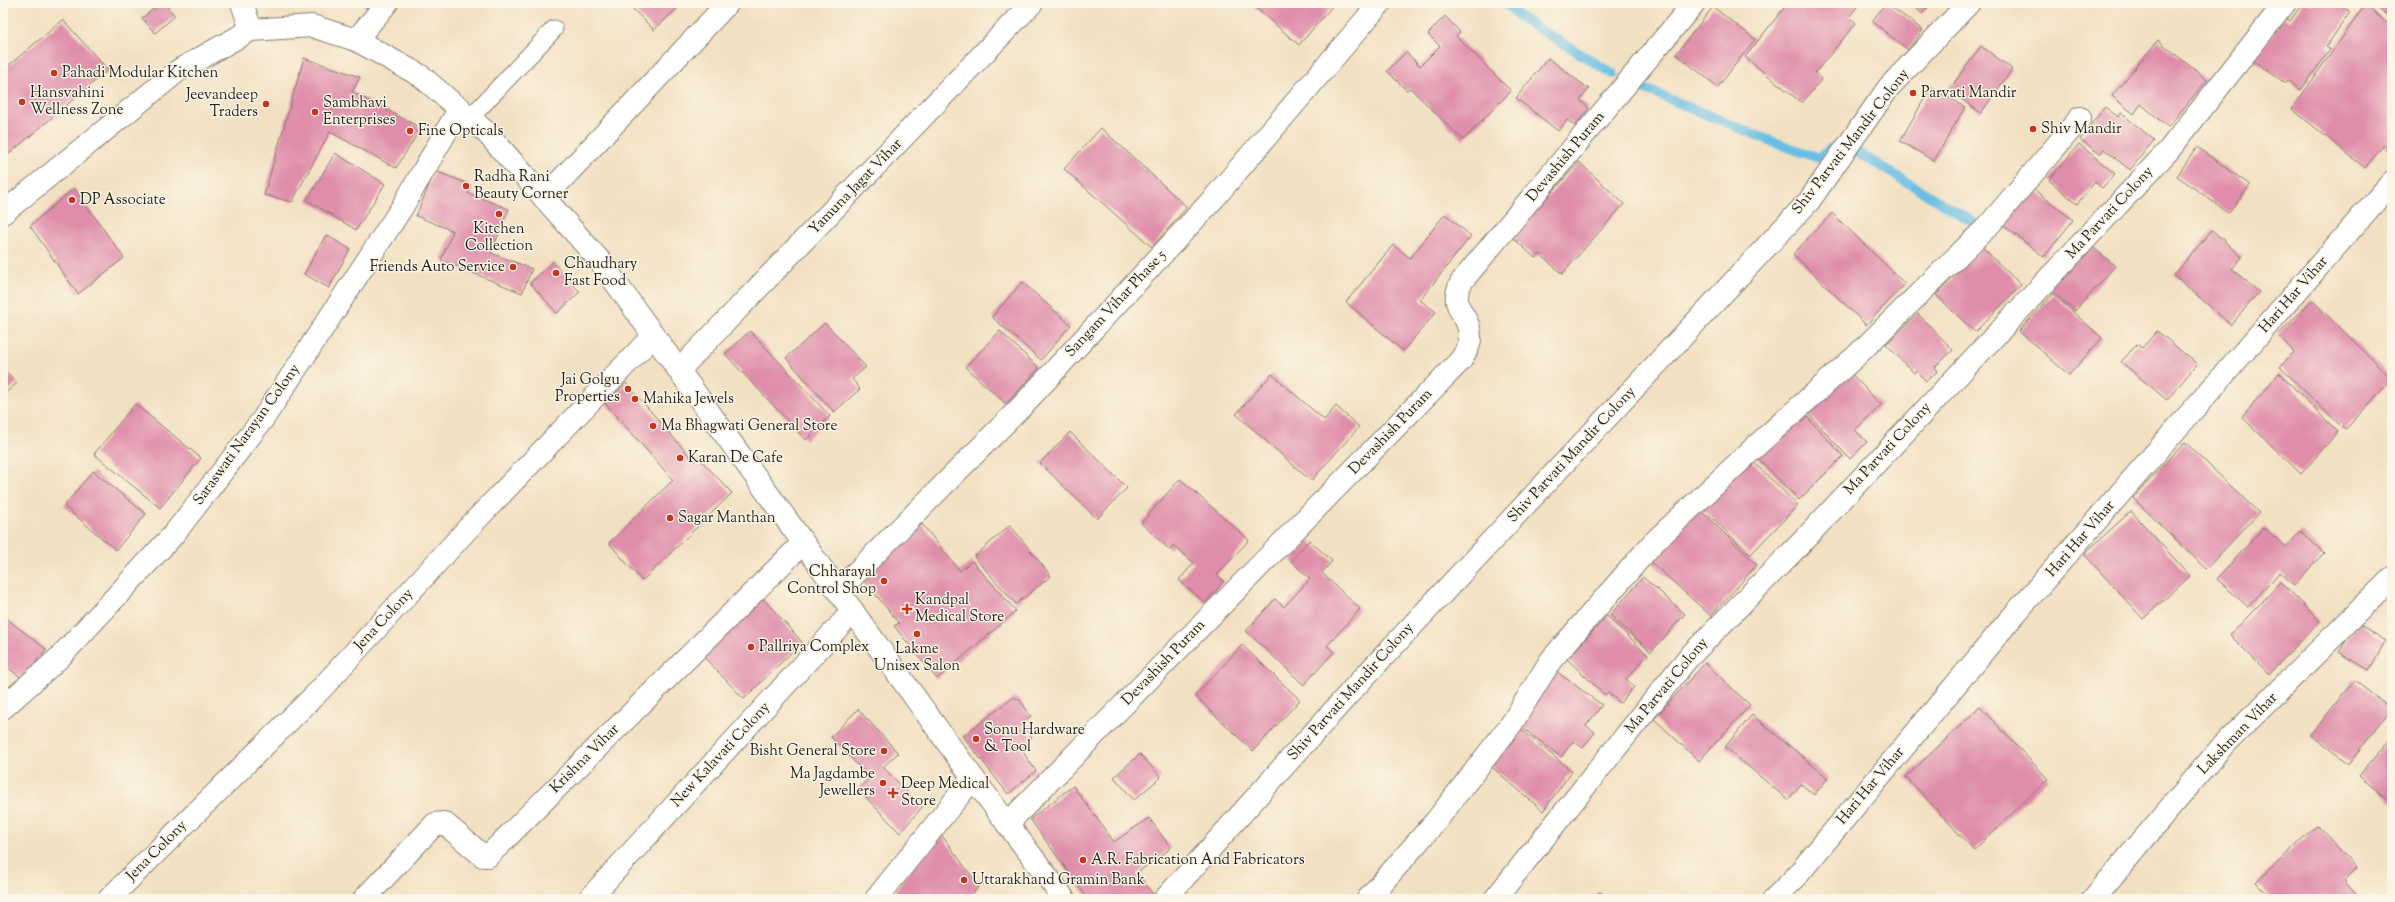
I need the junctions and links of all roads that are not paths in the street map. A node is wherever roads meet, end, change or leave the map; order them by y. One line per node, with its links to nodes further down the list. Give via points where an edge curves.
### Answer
1 (242, 3): 10 (street)
2 (387, 3): 11 (street)
3 (728, 3): 15 (street)
4 (1032, 3): 18 (street, Yamuna Jagat Vihar)
5 (1380, 3): 21 (street, Sangam Vihar Phase 5, via 1210,202 1021,407)
6 (1694, 3): 25 (street, Devashish Puram, via 1462,281 1455,294 1457,304 1468,325 1470,341 1461,360)
7 (1969, 3): 31 (street, Shiv Parvati Mandir Colony, via 1889,87 1809,201 1354,688)
8 (2285, 3): 33 (street, Ma Parvati Colony, via 2170,150 1801,543 1687,659)
9 (554, 29): 12 (lane)
10 (252, 30): 11 (street, via 312,26); 16 (street, via 179,70)
11 (356, 40): 12 (street, via 421,76)
12 (465, 113): 15 (street); 23 (street, Saraswati Narayan Colony, via 263,419 174,534 60,656)
13 (2080, 118): 32 (street, via 1989,225 1855,357 1653,543 1552,660 1507,729 1436,821)
14 (2392, 182): 34 (street, Hari Har Vihar, via 2008,623)
15 (544, 198): 17 (street, via 600,261)
16 (3, 213)
17 (654, 335): 18 (street); 26 (street, Jena Colony, via 473,523 319,691)
18 (679, 370): 19 (street)
19 (803, 543): 21 (street); 27 (street, Krishna Vihar, via 488,856 483,856 444,823 434,824)
20 (2392, 578): 35 (street, Lakshman Vihar, via 2219,750)
21 (838, 591): 22 (street)
22 (853, 612): 24 (street); 28 (street, New Kalavati Colony)
23 (3, 708)
24 (973, 778): 25 (street); 29 (street)
25 (1007, 824): 30 (street)
26 (109, 899)
27 (364, 899)
28 (589, 899)
29 (876, 899)
30 (1064, 899)
31 (1165, 899)
32 (1368, 899)
33 (1495, 899)
34 (1774, 899)
35 (2094, 899)

